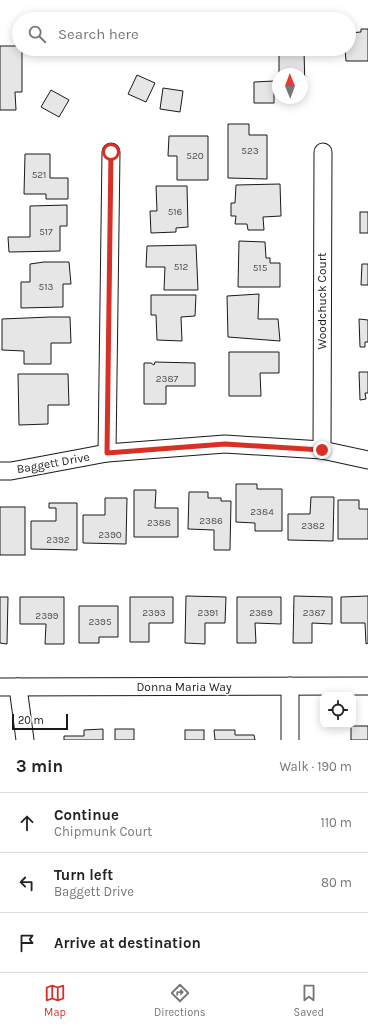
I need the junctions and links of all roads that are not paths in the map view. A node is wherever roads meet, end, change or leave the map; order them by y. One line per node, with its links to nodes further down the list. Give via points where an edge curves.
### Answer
1 (111, 152): 4 (street)
2 (323, 152): 3 (street, Woodchuck Court)
3 (322, 450): 4 (street, Baggett Drive, via 225,444); 5 (street, Baggett Drive)
4 (107, 453): 6 (street, Baggett Drive)
5 (368, 460)
6 (0, 470)
7 (290, 686): 8 (street, Donna Maria Way); 10 (street, Donna Maria Way); 12 (street)
8 (368, 686)
9 (0, 687): 10 (street, Donna Maria Way)
10 (18, 687): 11 (street)
11 (25, 740)
12 (290, 740)

